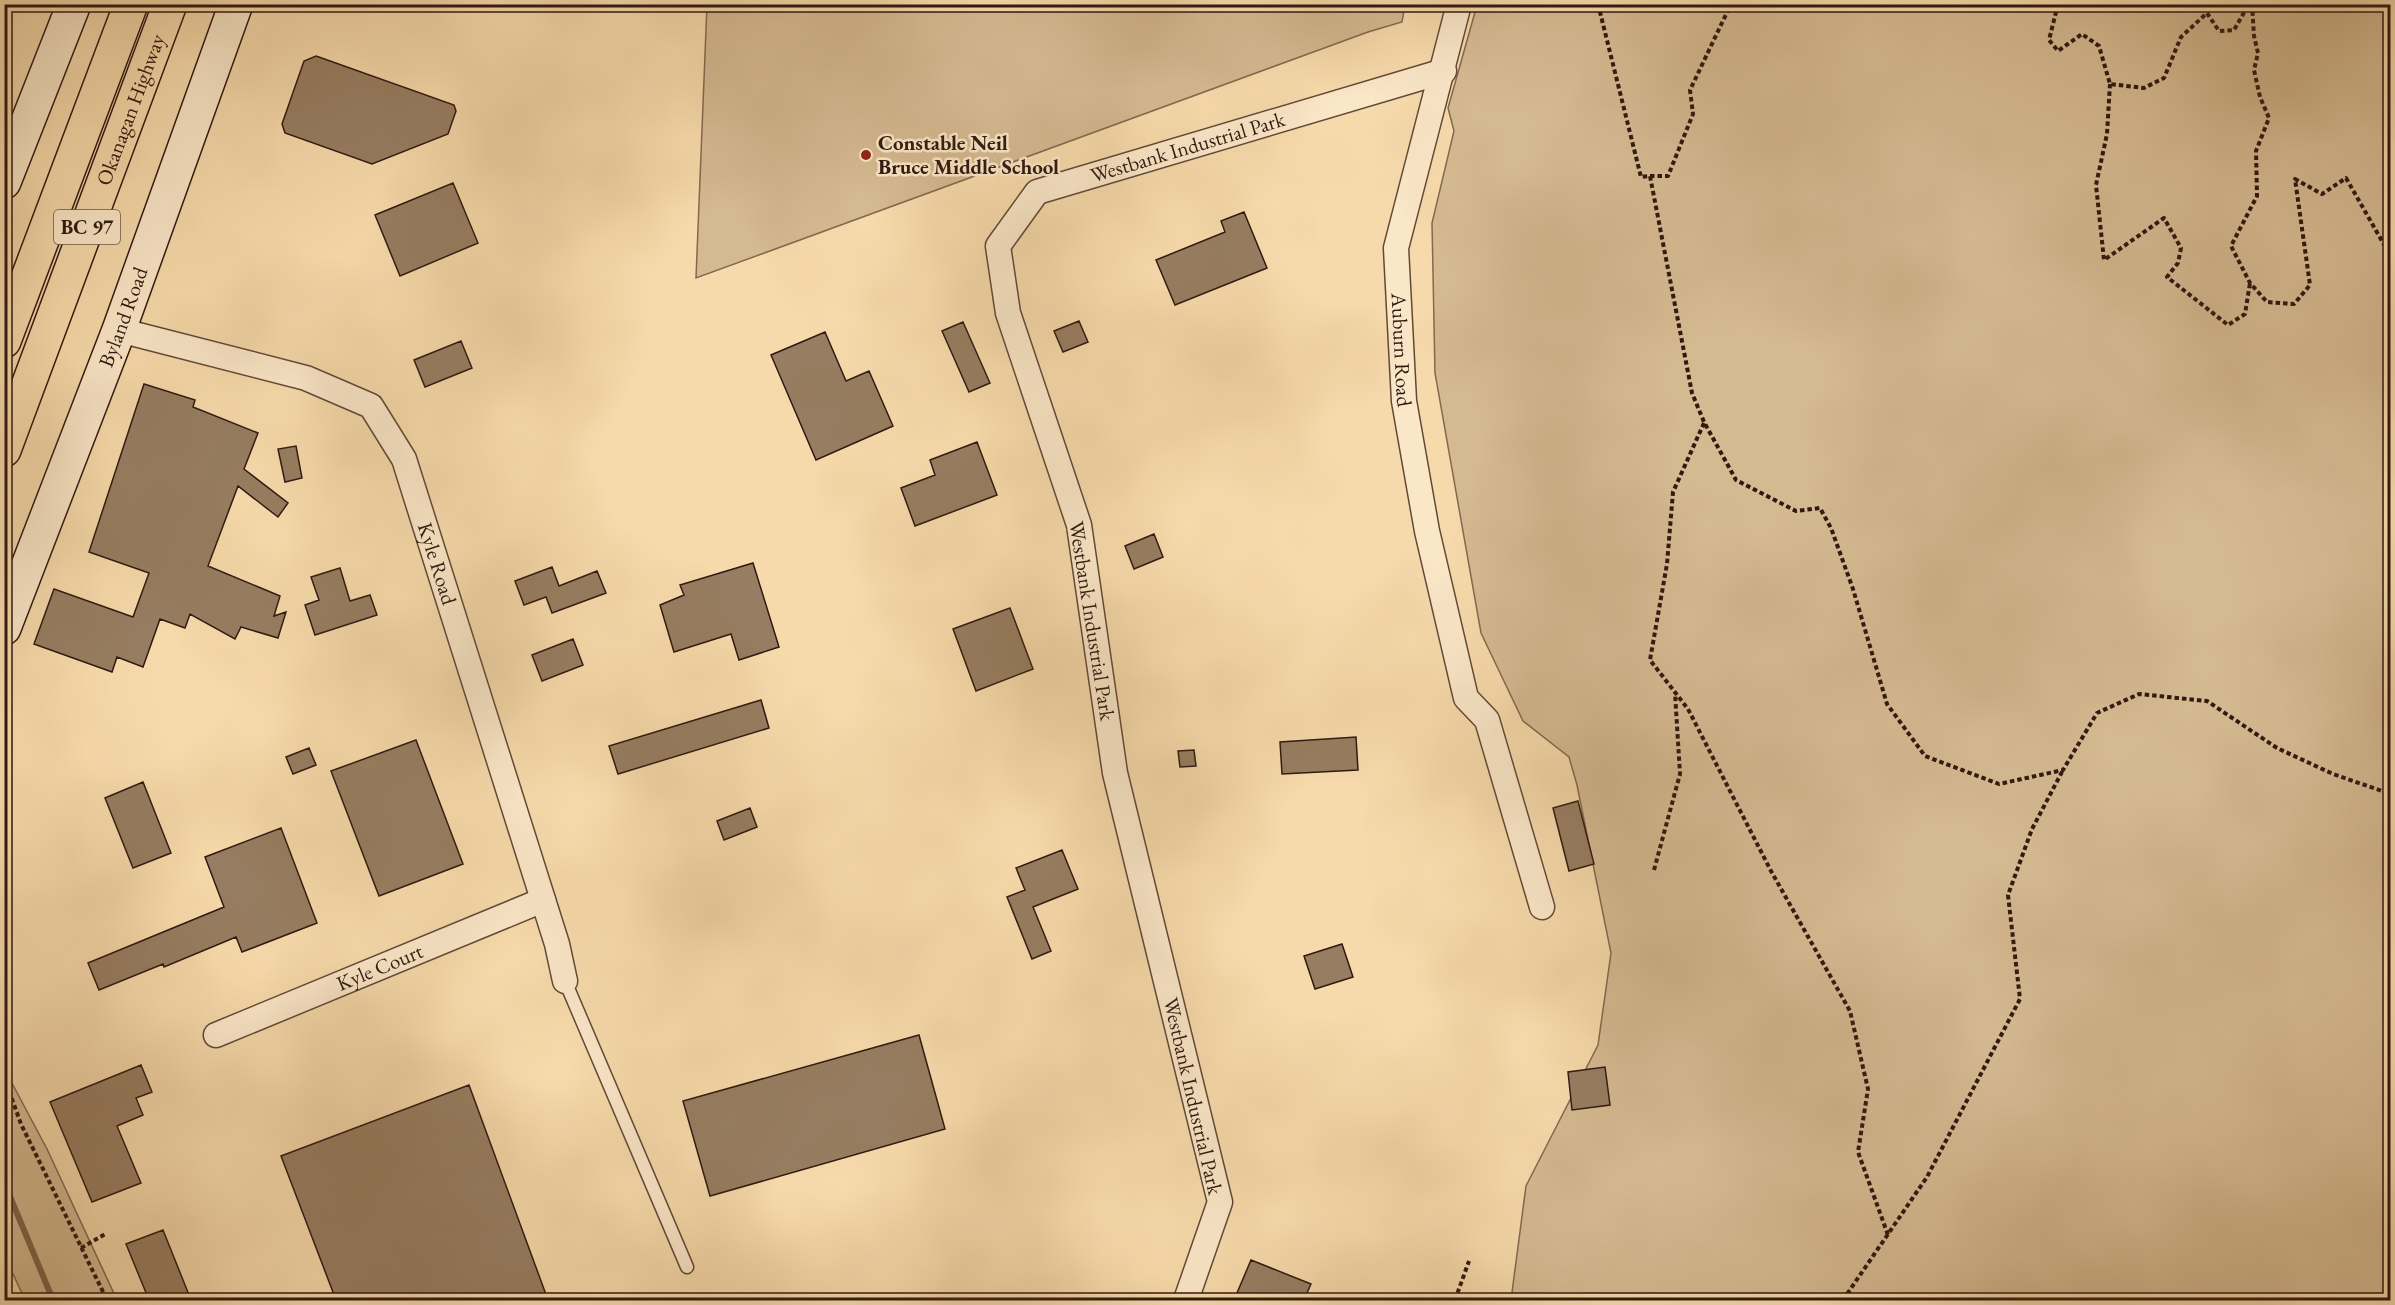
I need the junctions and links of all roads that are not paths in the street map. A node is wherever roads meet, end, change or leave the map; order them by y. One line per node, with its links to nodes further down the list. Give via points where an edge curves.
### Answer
1 (74, 4): 7 (street)
2 (130, 4): 9 (highway, Okanagan Highway / BC 97)
3 (170, 4): 10 (highway, Okanagan Highway / BC 97)
4 (236, 4): 8 (street, Byland Road)
5 (1459, 4): 6 (street, Auburn Road)
6 (1444, 71): 13 (street, Auburn Road, via 1396,248 1404,401 1427,531 1466,698 1487,720); 17 (street, Westbank Industrial Park, via 1037,192 998,246 1008,313 1079,525 1115,773 1220,1202)
7 (4, 182)
8 (119, 330): 11 (street, Byland Road); 12 (street, Kyle Road, via 306,378 371,406 404,459)
9 (4, 341)
10 (4, 450)
11 (4, 628)
12 (543, 900): 14 (street, Kyle Road); 15 (street, Kyle Court)
13 (1542, 907)
14 (565, 981): 16 (lane)
15 (216, 1035)
16 (687, 1267)
17 (1186, 1300)

